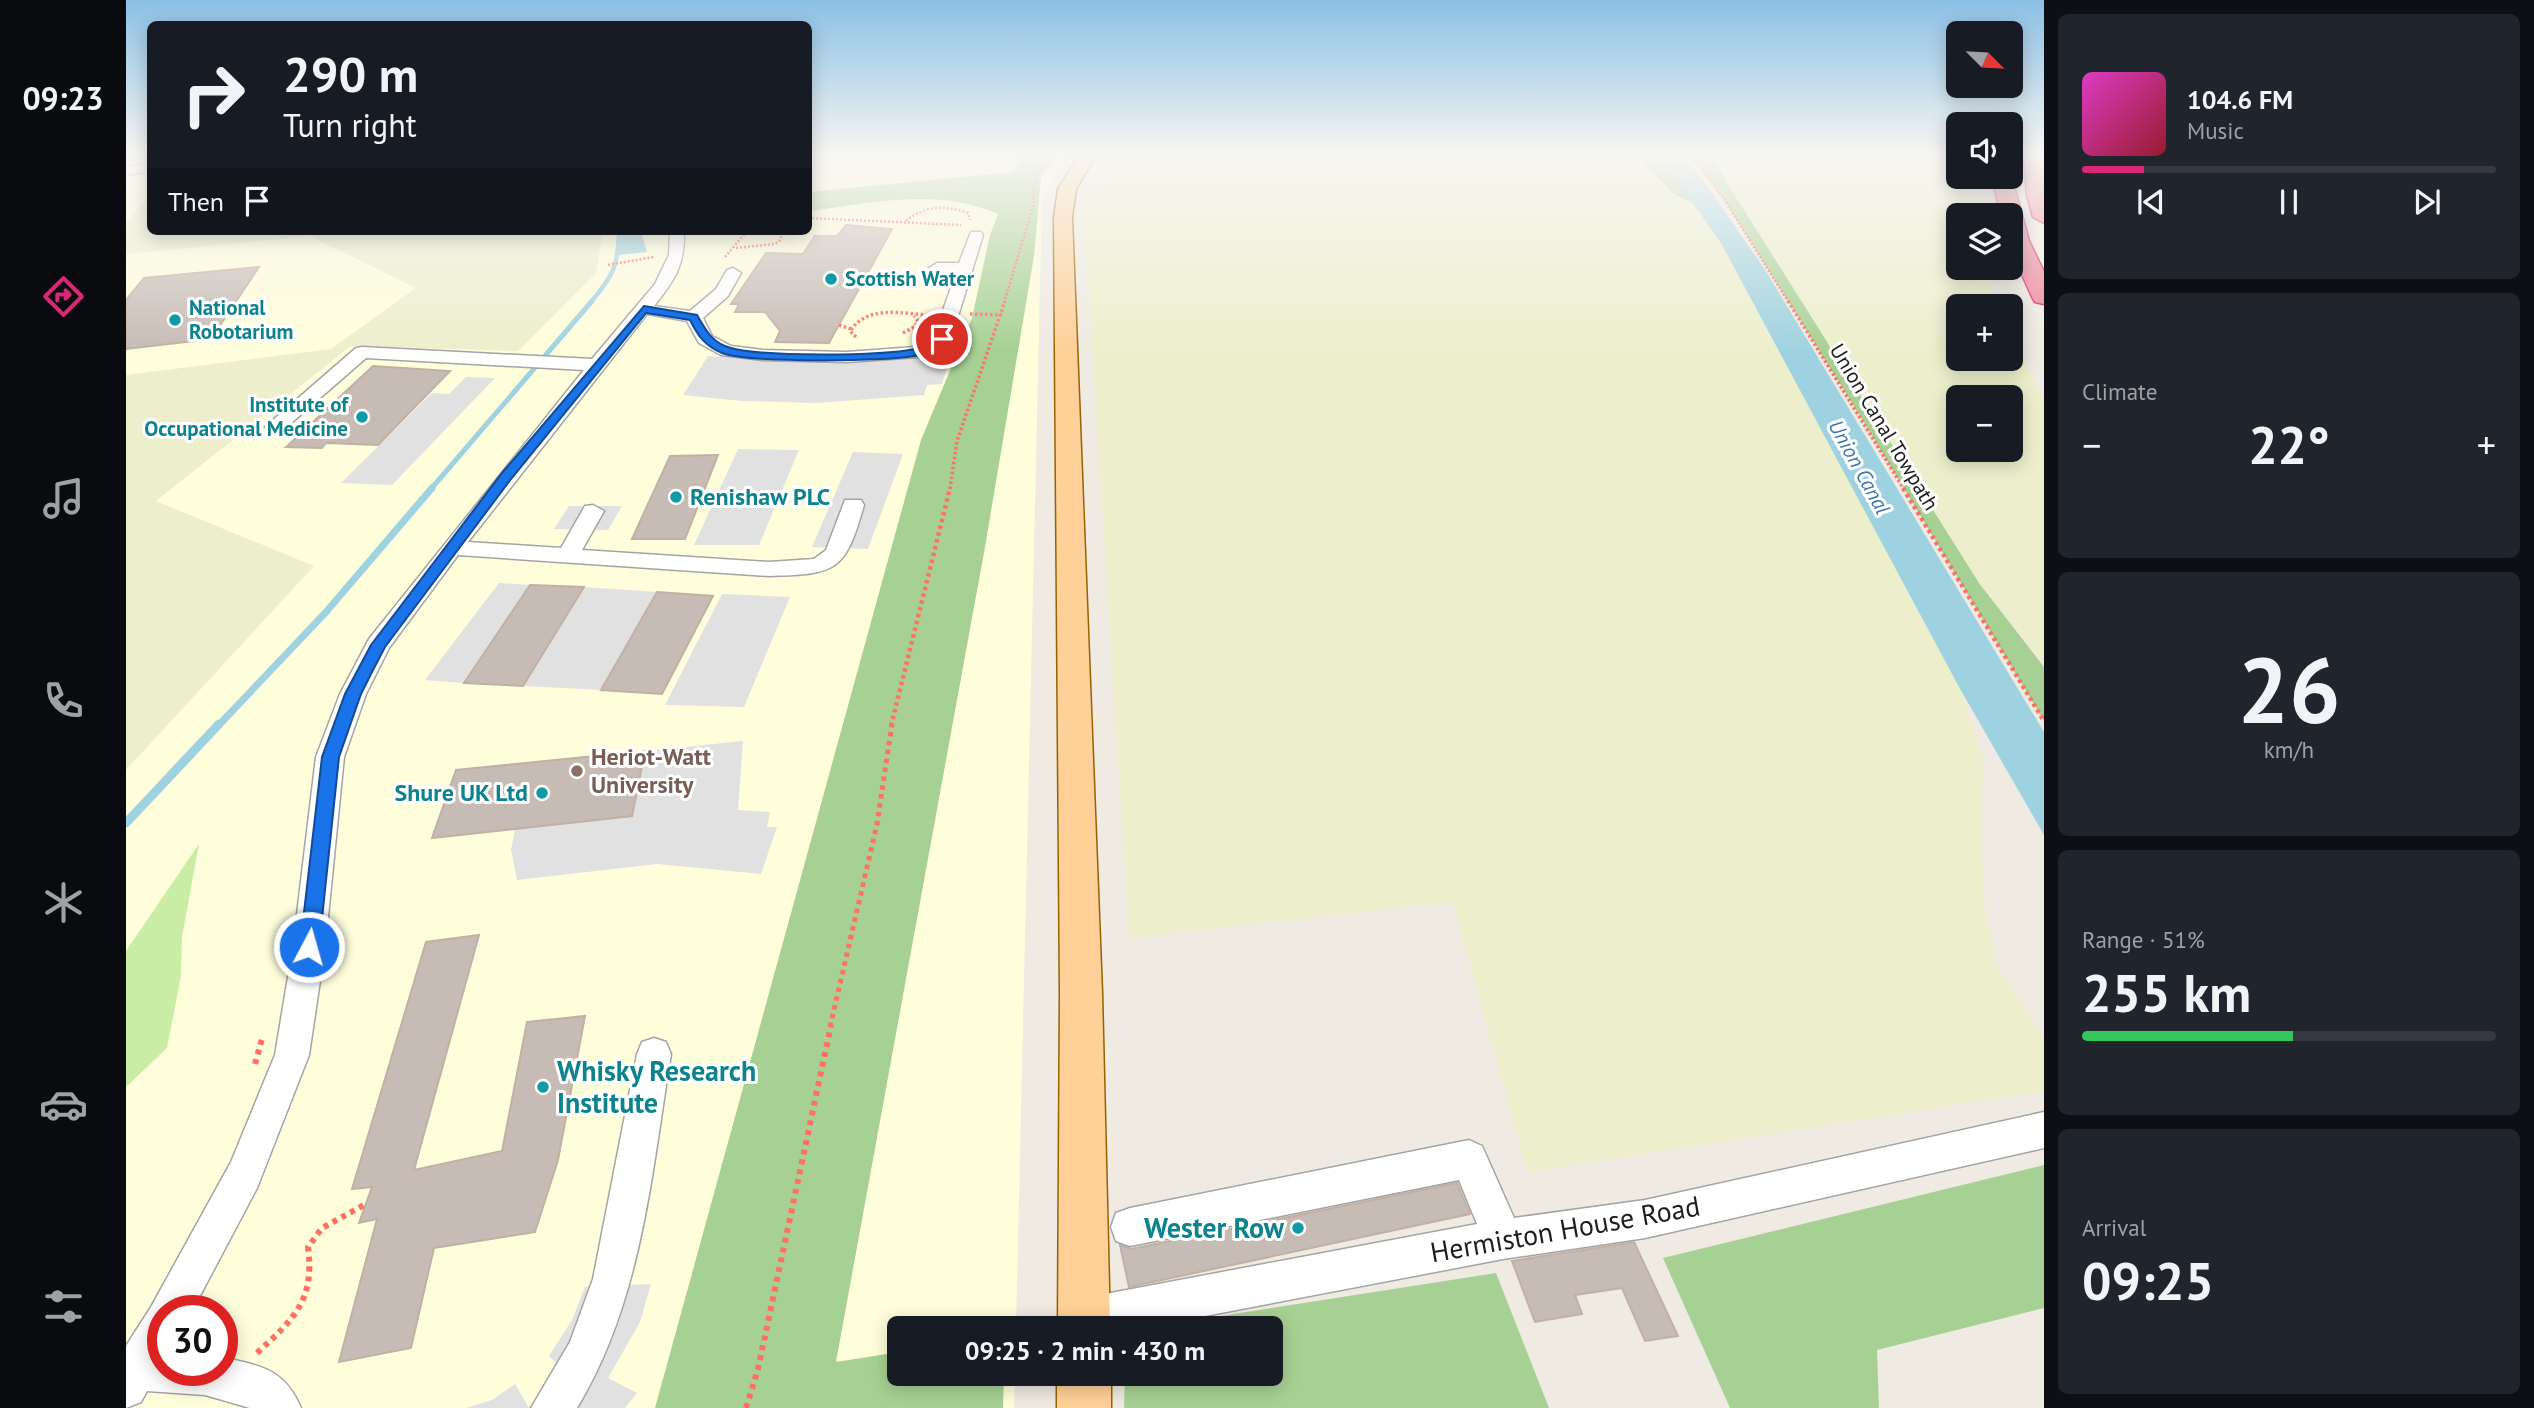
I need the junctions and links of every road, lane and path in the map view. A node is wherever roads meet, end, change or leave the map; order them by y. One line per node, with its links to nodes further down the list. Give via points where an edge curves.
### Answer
1 (848, 221): 7 (path)
2 (970, 221): 7 (path, via 972,226)
3 (1029, 221): 51 (path, via 1002,315 957,441 950,491 891,727 877,824)
4 (1063, 221): 42 (main road)
5 (1738, 221): 33 (path, Union Canal Towpath)
6 (2013, 221): 17 (highway)
7 (905, 222)
8 (677, 235): 18 (street, via 677,255)
9 (782, 235): 11 (path, via 774,244)
10 (975, 235): 15 (street)
11 (736, 248)
12 (659, 263): 13 (path, via 662,255)
13 (608, 264)
14 (937, 268): 15 (street)
15 (964, 268): 19 (street, via 942,339 919,352 800,357 727,351 705,339)
16 (733, 273): 19 (lane, via 731,282)
17 (2044, 297)
18 (644, 309): 19 (street); 27 (street)
19 (694, 317)
20 (839, 325): 21 (path)
21 (851, 329): 22 (path, via 867,316 891,312 914,316 916,326); 23 (path, via 852,335)
22 (895, 336)
23 (860, 338)
24 (441, 341): 25 (street)
25 (426, 355): 26 (lane); 28 (lane, via 362,352)
26 (538, 361): 27 (street)
27 (598, 365): 31 (street)
28 (275, 427)
29 (853, 505): 32 (street, via 833,560 821,567 769,569)
30 (593, 511): 32 (street)
31 (452, 548): 32 (street); 41 (street, via 378,645 353,694 330,757 292,1055 244,1175)
32 (567, 557)
33 (2044, 721)
34 (264, 1034): 36 (path)
35 (654, 1055): 50 (street, via 613,1279 586,1354)
36 (252, 1072)
37 (2044, 1130): 40 (street, Hermiston House Road, via 1645,1219)
38 (366, 1204): 45 (path, via 322,1228 308,1247 309,1284 293,1318)
39 (1130, 1227): 40 (street, via 1469,1158)
40 (1503, 1238): 43 (street, Hermiston House Road)
41 (179, 1295)
42 (1084, 1316)
43 (1123, 1316)
44 (147, 1351): 46 (street)
45 (238, 1370)
46 (131, 1378)
47 (238, 1381): 49 (street, via 260,1387)
48 (1084, 1386): 52 (main road)
49 (279, 1408)
50 (553, 1408)
51 (746, 1408)
52 (1084, 1408)

